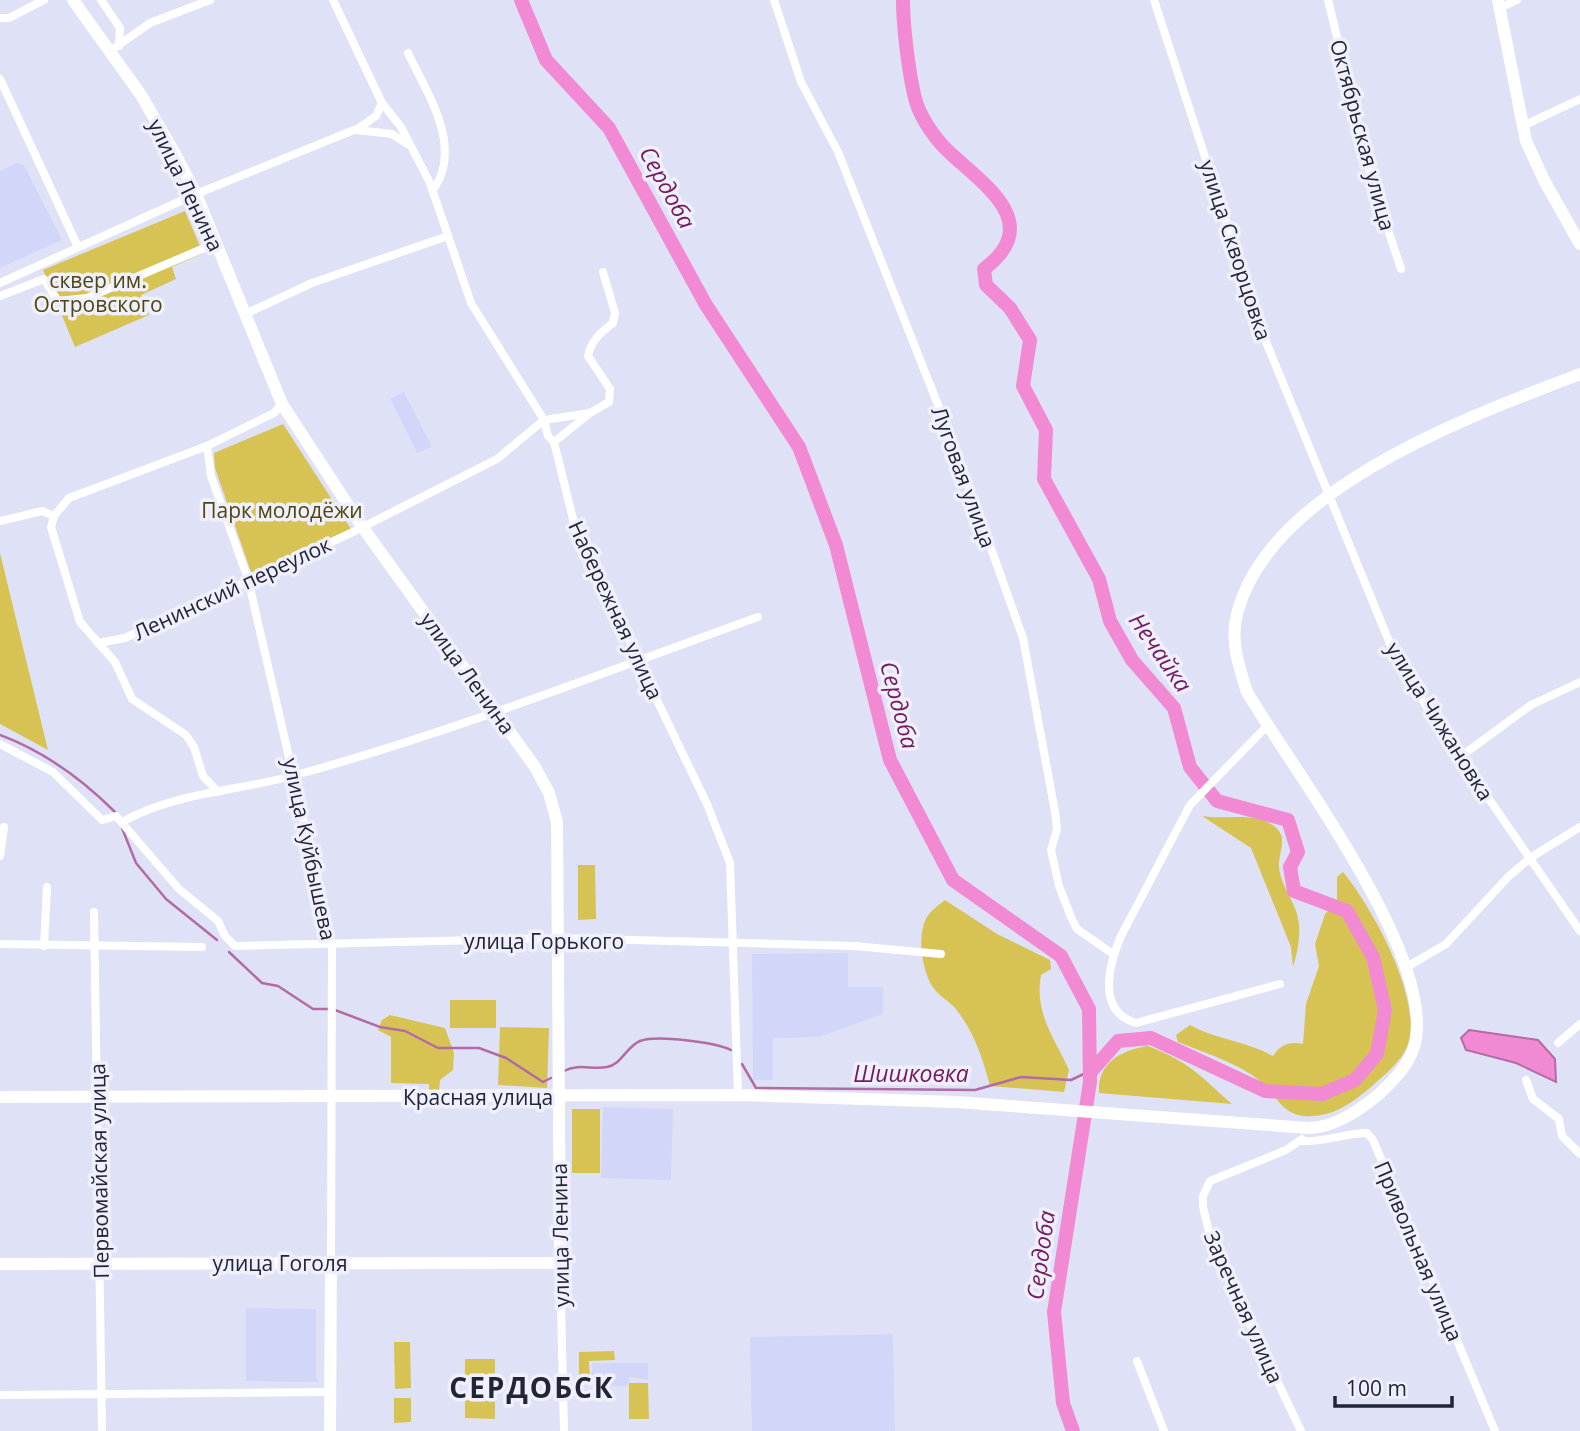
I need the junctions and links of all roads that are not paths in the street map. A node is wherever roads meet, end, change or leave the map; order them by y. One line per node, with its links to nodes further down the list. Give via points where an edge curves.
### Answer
1 (44, 0): 11 (street)
2 (74, 0): 12 (street, улица Ленина)
3 (101, 0): 12 (street, via 120,28)
4 (210, 0): 12 (street, via 150,23)
5 (333, 0): 16 (street, Набережная улица)
6 (774, 0): 68 (street, Луговая улица, via 801,82 838,152 952,440 1023,638 1055,812 1057,829 1051,850 1059,886 1077,929)
7 (1154, 0): 37 (street, улица Скворцовка, via 1262,332)
8 (1328, 0): 26 (street, Октябрьская улица, via 1373,185)
9 (1517, 0): 10 (street)
10 (1499, 4): 17 (street)
11 (0, 18)
12 (114, 49): 21 (street, улица Ленина)
13 (408, 53): 20 (street, via 441,127 444,156)
14 (1, 84): 25 (street)
15 (1580, 99): 17 (street)
16 (382, 103): 18 (street, via 376,116); 19 (street, Набережная улица)
17 (1523, 126): 24 (street, via 1536,165)
18 (351, 130): 19 (street, via 392,134); 21 (street)
19 (412, 149): 20 (street, Набережная улица)
20 (433, 190): 22 (street, Набережная улица)
21 (195, 194): 23 (street, улица Ленина); 25 (street)
22 (447, 236): 30 (street, via 312,283); 34 (street, Набережная улица, via 471,303)
23 (216, 243): 29 (street, via 87,298 58,302 44,279); 30 (street, улица Ленина)
24 (1580, 244)
25 (78, 247): 28 (street)
26 (1401, 269)
27 (603, 272): 33 (street, via 615,313 613,323 599,334 588,356 610,388 609,402)
28 (0, 283)
29 (0, 296)
30 (245, 314): 32 (street, улица Ленина)
31 (1580, 374): 37 (street, via 1446,428)
32 (282, 404): 36 (street, via 274,413); 40 (street, улица Ленина)
33 (590, 413): 34 (street); 35 (street)
34 (544, 420): 35 (street, Набережная улица); 40 (street, Ленинский переулок, via 497,459)
35 (554, 442): 44 (street, Набережная улица, via 577,535 592,568 608,588)
36 (206, 446): 38 (street, via 69,498); 41 (street, улица Куйбышева, via 211,476)
37 (1329, 495): 47 (street, via 1274,545 1250,581 1236,615 1236,657 1247,692); 49 (street, улица Чижановка, via 1393,651)
38 (54, 516): 39 (street, via 42,511); 43 (street, via 51,527 80,622)
39 (0, 521)
40 (361, 525): 41 (street, Ленинский переулок); 46 (street, улица Ленина)
41 (248, 579): 43 (street, Ленинский переулок, via 125,638); 50 (street, улица Куйбышева)
42 (758, 617): 44 (street)
43 (98, 643): 51 (street, via 115,663 132,699 186,735 204,776)
44 (638, 661): 46 (street); 63 (street, Набережная улица, via 707,804 730,863)
45 (1580, 682): 49 (street, via 1531,705)
46 (498, 712): 50 (street); 60 (street, улица Ленина, via 549,793 557,822)
47 (1267, 726): 68 (street, via 1190,805); 69 (street, via 1375,895 1394,932)
48 (0, 744): 52 (street, via 53,772 102,820)
49 (1460, 757): 56 (street, улица Чижановка)
50 (295, 776): 51 (street); 62 (street, улица Куйбышева)
51 (218, 792): 52 (street)
52 (120, 820): 62 (street, улица Горького, via 179,889 218,921 235,946)
53 (4, 827): 55 (street)
54 (1580, 827): 56 (street)
55 (0, 856)
56 (1530, 858): 59 (street, улица Чижановка); 69 (street, via 1446,944)
57 (47, 887): 64 (street)
58 (94, 912): 66 (street, Первомайская улица)
59 (1580, 932)
60 (556, 938): 62 (street, улица Горького); 63 (street, улица Горького); 77 (street, улица Ленина)
61 (0, 944): 64 (street)
62 (332, 944): 76 (street, улица Куйбышева)
63 (735, 944): 67 (street, улица Горького, via 854,946); 74 (street, Набережная улица)
64 (44, 946): 66 (street)
65 (202, 947): 66 (street)
66 (93, 948): 78 (street, Первомайская улица)
67 (941, 954)
68 (1113, 954): 70 (street, via 1109,997 1117,1012 1136,1023)
69 (1405, 968): 79 (street, via 1417,1023 1413,1049 1403,1068 1367,1103 1329,1124)
70 (1280, 984)
71 (1580, 1024): 72 (street)
72 (1558, 1043)
73 (1526, 1080): 81 (street, via 1533,1099 1559,1119 1562,1136)
74 (738, 1095): 77 (street, Красная улица); 79 (street, Красная улица, via 956,1102)
75 (0, 1097): 78 (street, Красная улица)
76 (330, 1097): 77 (street, Красная улица); 78 (street, Красная улица); 85 (street, улица Куйбышева)
77 (558, 1097): 83 (street, улица Ленина)
78 (98, 1098): 82 (street, Первомайская улица)
79 (1308, 1128): 80 (street)
80 (1301, 1141): 94 (street, Заречная улица, via 1210,1181 1203,1207 1212,1244); 95 (street, Привольная улица, via 1358,1133 1367,1133 1373,1140)
81 (1580, 1154)
82 (102, 1263): 84 (street, улица Гоголя); 85 (street, улица Гоголя); 88 (street, Первомайская улица)
83 (560, 1263): 85 (street, улица Гоголя); 92 (street, улица Ленина)
84 (0, 1264)
85 (331, 1264): 87 (street, улица Куйбышева)
86 (1137, 1361): 93 (street)
87 (328, 1392): 88 (street); 91 (street, улица Куйбышева)
88 (102, 1393): 89 (street); 90 (street, Первомайская улица)
89 (0, 1395)
90 (102, 1431)
91 (330, 1431)
92 (564, 1431)
93 (1164, 1431)
94 (1301, 1431)
95 (1495, 1431)

